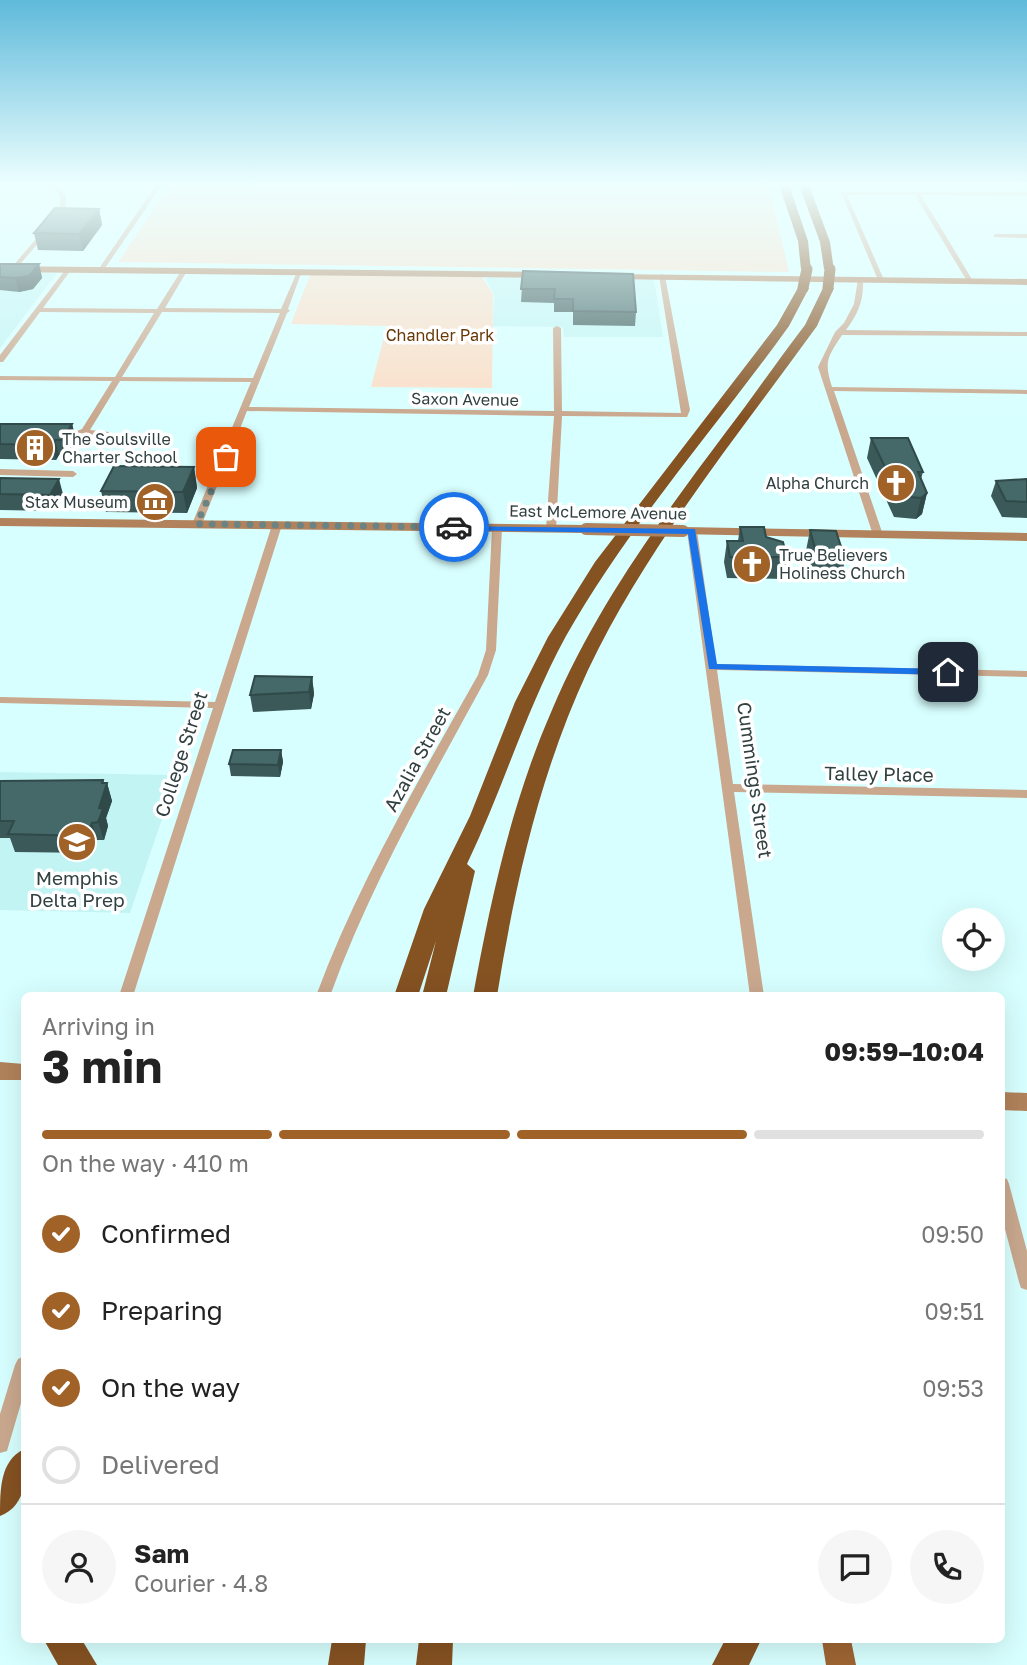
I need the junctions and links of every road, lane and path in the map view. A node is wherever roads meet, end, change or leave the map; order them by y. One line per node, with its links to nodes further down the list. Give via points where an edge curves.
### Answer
1 (18, 263): 8 (street)
2 (106, 263): 10 (street)
3 (806, 263): 53 (highway, bridge, via 803,288 783,326 601,565 566,621 524,702)
4 (829, 263): 58 (highway, bridge, via 828,288 811,326 617,598 582,663 520,827)
5 (873, 263): 17 (street)
6 (959, 263): 18 (street)
7 (0, 269): 8 (street)
8 (13, 269): 9 (street)
9 (68, 270): 10 (street); 20 (street)
10 (101, 270): 11 (street)
11 (184, 271): 12 (street); 21 (street)
12 (300, 272): 13 (street); 22 (street)
13 (555, 275)
14 (595, 275): 15 (street)
15 (662, 276): 16 (street); 33 (street, Saxon Avenue, via 684,415)
16 (860, 280): 17 (street); 24 (street, via 860,305)
17 (881, 280): 18 (street)
18 (970, 281): 19 (street)
19 (1027, 282)
20 (38, 310): 21 (street); 26 (street)
21 (159, 310): 22 (street); 28 (street)
22 (286, 311): 29 (street)
23 (557, 328): 33 (street)
24 (839, 332): 25 (street); 30 (street, via 822,367)
25 (1027, 334)
26 (0, 360)
27 (0, 378): 28 (street)
28 (119, 379): 29 (street); 35 (street)
29 (257, 380): 32 (street)
30 (829, 389): 31 (street); 45 (street)
31 (1027, 392)
32 (246, 409): 33 (street, Saxon Avenue); 40 (street)
33 (558, 414): 43 (street)
34 (73, 431): 35 (street)
35 (85, 431): 36 (street)
36 (106, 434)
37 (0, 472): 38 (street)
38 (73, 474)
39 (0, 522): 40 (street, East McLemore Avenue)
40 (197, 524): 41 (street, East McLemore Avenue)
41 (277, 525): 42 (street, East McLemore Avenue); 50 (street, College Street)
42 (496, 528): 43 (street, East McLemore Avenue); 55 (street, Azalia Street, via 491,650 483,675 389,846 338,951)
43 (551, 528): 44 (street, East McLemore Avenue, bridge)
44 (687, 531): 45 (street, East McLemore Avenue); 47 (street, Cummings Street)
45 (878, 535): 46 (street, East McLemore Avenue)
46 (1027, 537)
47 (713, 667): 48 (street); 51 (street, Cummings Street)
48 (1027, 674)
49 (0, 700): 50 (street)
50 (219, 705): 54 (street, College Street)
51 (730, 788): 52 (street, Talley Place); 59 (street, Cummings Street)
52 (1027, 794)
53 (476, 825): 56 (highway, via 435,909); 57 (highway)
54 (127, 992)
55 (324, 992)
56 (407, 992)
57 (435, 992)
58 (486, 992)
59 (756, 992)
60 (0, 1071): 61 (street)
61 (21, 1072)
62 (1005, 1101): 63 (street)
63 (1027, 1102)
64 (1005, 1199): 65 (street)
65 (1027, 1282)
66 (21, 1375): 67 (street)
67 (0, 1444)
68 (21, 1469): 69 (highway)
69 (0, 1500)
70 (63, 1643): 75 (highway)
71 (349, 1643): 76 (highway)
72 (436, 1643): 77 (highway)
73 (742, 1643): 78 (highway)
74 (837, 1643): 79 (main road)
75 (79, 1665)
76 (346, 1665)
77 (434, 1665)
78 (730, 1665)
79 (841, 1665)

